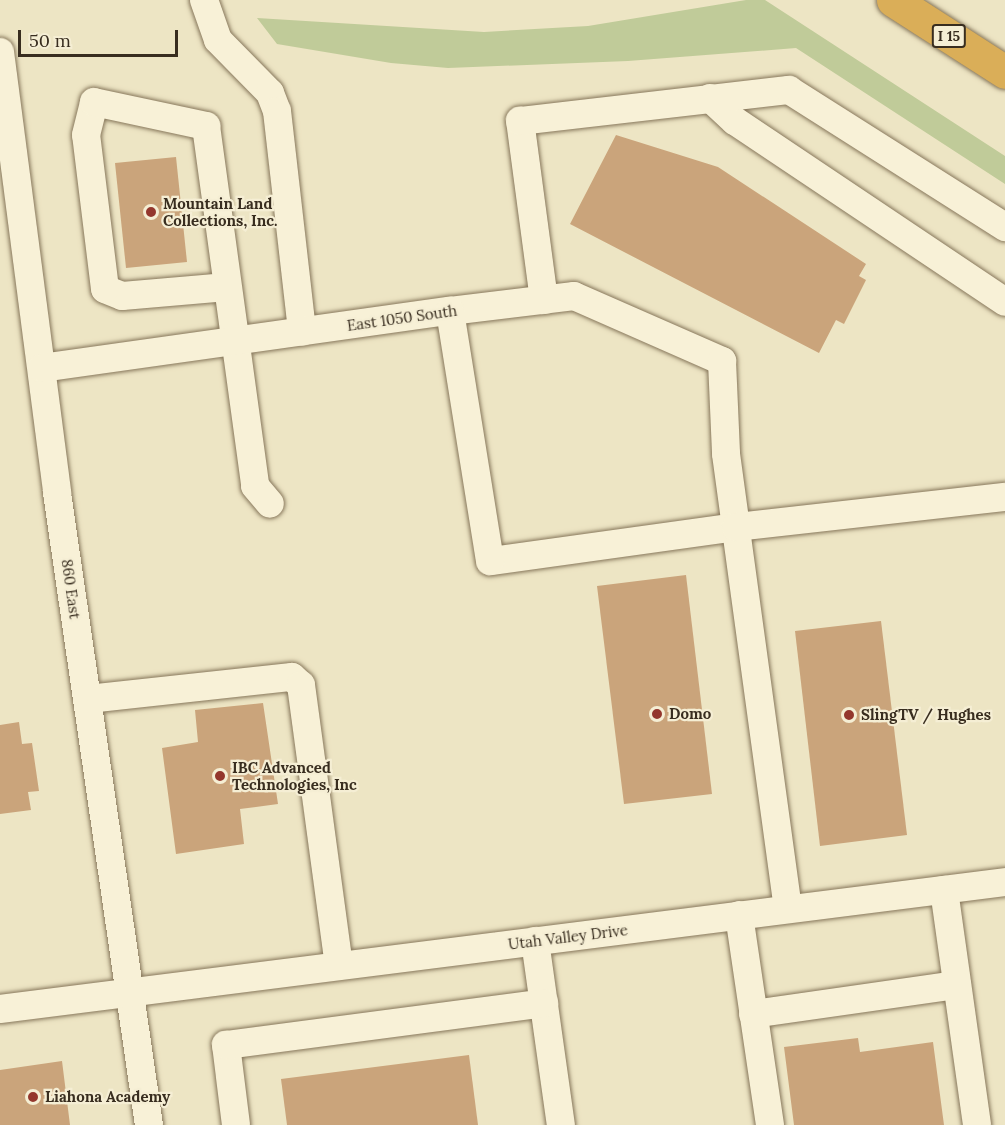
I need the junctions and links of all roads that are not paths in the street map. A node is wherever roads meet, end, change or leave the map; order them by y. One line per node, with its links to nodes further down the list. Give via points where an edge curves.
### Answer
1 (204, 0): 11 (street, via 218,40 270,93 277,111)
2 (893, 0): 4 (highway, I 15)
3 (0, 52): 13 (street, 860 East)
4 (1005, 72)
5 (710, 98): 6 (street, via 789,90); 8 (street, via 520,121); 9 (street, via 735,121)
6 (1005, 227)
7 (227, 287): 7 (street, via 206,126 94,102 87,135 105,289 122,296); 12 (street)
8 (544, 300): 10 (street, East 1050 South); 16 (street, East 1050 South, via 574,296 722,361 726,454)
9 (1005, 303)
10 (450, 311): 11 (street, East 1050 South); 16 (street, via 490,561)
11 (302, 332): 12 (street, East 1050 South)
12 (234, 341): 13 (street, East 1050 South); 15 (street, via 255,486)
13 (42, 368): 17 (street, 860 East)
14 (1005, 497): 16 (street)
15 (270, 504)
16 (736, 527): 20 (street)
17 (88, 699): 23 (street, via 292,677 301,685); 25 (street, 860 East)
18 (1005, 882): 19 (street, Utah Valley Drive)
19 (944, 890): 20 (street, Utah Valley Drive); 24 (street)
20 (788, 909): 21 (street, Utah Valley Drive)
21 (739, 915): 22 (street, Utah Valley Drive); 28 (street)
22 (535, 941): 23 (street, Utah Valley Drive); 26 (street)
23 (339, 965): 25 (street, Utah Valley Drive)
24 (957, 985): 28 (street); 33 (street)
25 (131, 992): 27 (street, Utah Valley Drive); 29 (street, 860 East)
26 (544, 1003): 30 (street, via 226,1045); 31 (street)
27 (0, 1009)
28 (753, 1014): 32 (street)
29 (149, 1125)
30 (236, 1125)
31 (561, 1125)
32 (770, 1125)
33 (977, 1125)

